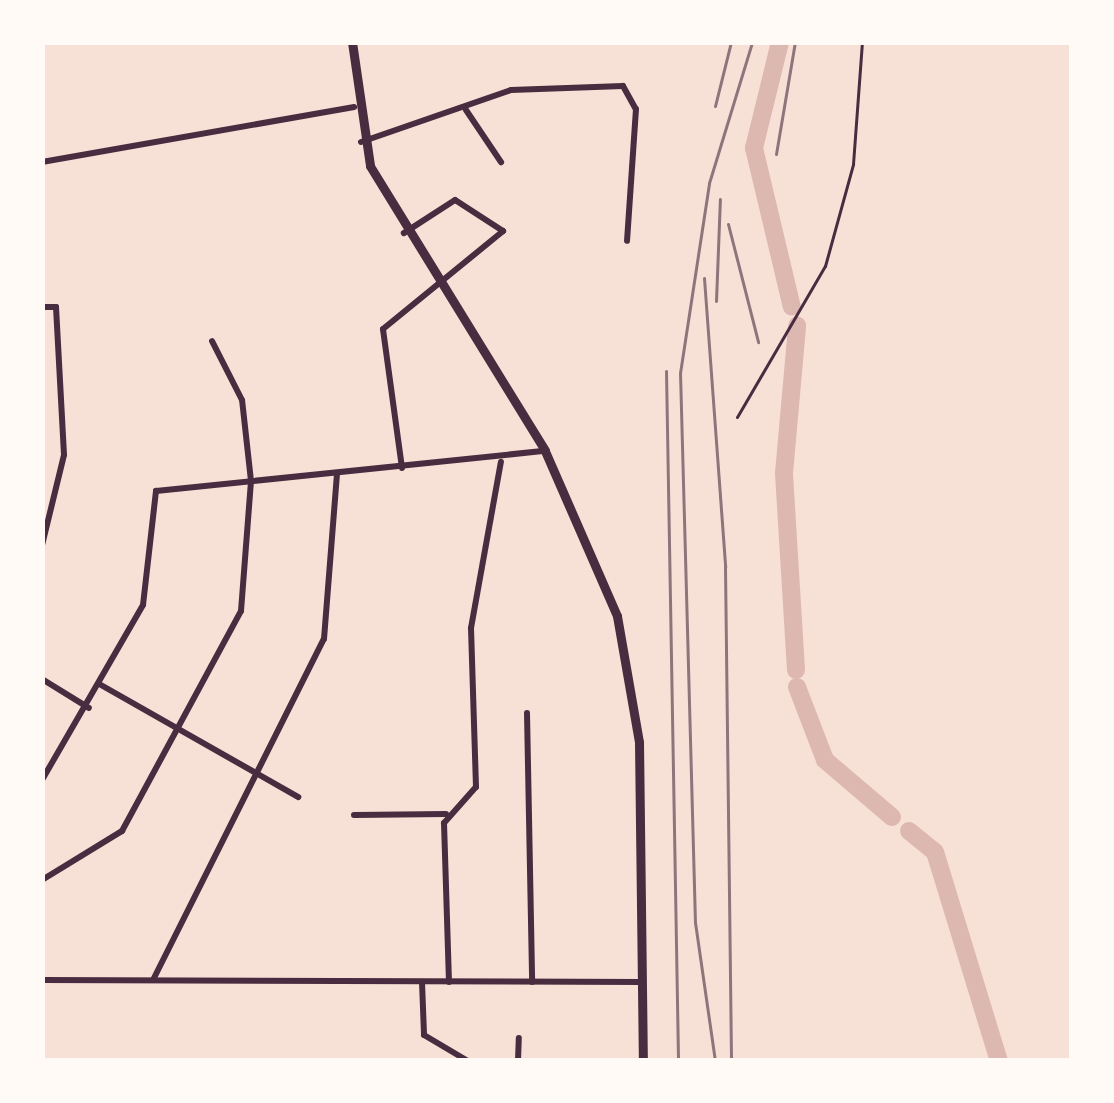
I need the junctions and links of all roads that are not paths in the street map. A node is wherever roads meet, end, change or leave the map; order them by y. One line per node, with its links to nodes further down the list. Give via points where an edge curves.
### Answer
1 (352, 42): 3 (main road)
2 (862, 42): 13 (lane, via 853,164 825,266)
3 (354, 107): 5 (main road); 6 (street)
4 (466, 110): 5 (street); 7 (street); 9 (street, via 538,86 631,89)
5 (361, 142): 8 (main road)
6 (42, 162)
7 (501, 162)
8 (404, 232): 10 (main road); 10 (street, via 455,200 503,231)
9 (627, 242)
10 (441, 288): 14 (main road); 16 (street, via 377,344)
11 (42, 307): 19 (street, via 56,307 64,455)
12 (212, 341): 18 (street, via 242,400)
13 (737, 417)
14 (545, 451): 15 (street); 36 (main road, via 598,556 633,690)
15 (501, 462): 16 (street); 28 (street, via 471,628 476,787)
16 (402, 470): 17 (street)
17 (337, 475): 18 (street); 25 (street, via 333,605)
18 (251, 481): 21 (street, via 156,491 152,581); 24 (street, via 250,578)
19 (42, 545)
20 (42, 679): 22 (street)
21 (101, 685): 22 (street); 24 (street)
22 (89, 708): 26 (street)
23 (527, 712): 35 (street)
24 (182, 729): 25 (street); 30 (street, via 122,831)
25 (259, 772): 27 (street); 31 (street)
26 (42, 781)
27 (298, 797)
28 (446, 814): 29 (street, via 390,806); 34 (street)
29 (354, 815)
30 (42, 880)
31 (154, 978): 32 (street); 33 (street)
32 (42, 980)
33 (422, 982): 34 (street); 38 (street, via 424,1035)
34 (449, 982): 35 (street)
35 (532, 982): 36 (street)
36 (642, 982): 40 (main road)
37 (519, 1038): 39 (street)
38 (468, 1061)
39 (518, 1061)
40 (643, 1061)

